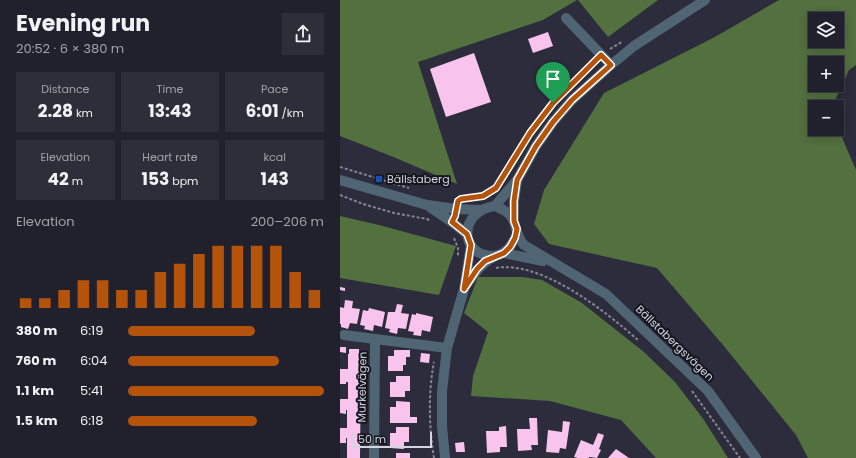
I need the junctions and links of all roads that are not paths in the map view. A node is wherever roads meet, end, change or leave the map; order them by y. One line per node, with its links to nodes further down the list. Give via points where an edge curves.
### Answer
1 (705, 0): 3 (street, via 634,46)
2 (566, 18): 3 (street)
3 (611, 65): 5 (street, via 572,100 553,122)
4 (340, 180): 6 (street)
5 (517, 180): 7 (street); 9 (street, Bällstabergsvägen)
6 (427, 205): 8 (street); 10 (street)
7 (495, 206): 8 (street); 9 (street, via 504,210)
8 (481, 210): 10 (street, via 469,222)
9 (514, 221): 11 (street, Bällstabergsvägen)
10 (467, 234): 12 (street)
11 (517, 234): 13 (street, via 510,247); 14 (street, Bällstabergsvägen, via 524,245)
12 (471, 245): 13 (street, Bällstabergsvägen, via 483,254); 15 (street)
13 (500, 254): 14 (street, Bällstabergsvägen, via 531,258); 15 (street, via 485,261)
14 (559, 266): 21 (street, Bällstabergsvägen, via 606,294 708,391)
15 (464, 289): 18 (street)
16 (344, 336): 17 (street, Murkelvägen)
17 (375, 339): 18 (street, Murkelvägen); 19 (street, Murkelvägen)
18 (447, 348): 20 (street, via 442,391)
19 (374, 458)
20 (445, 458)
21 (756, 458)

